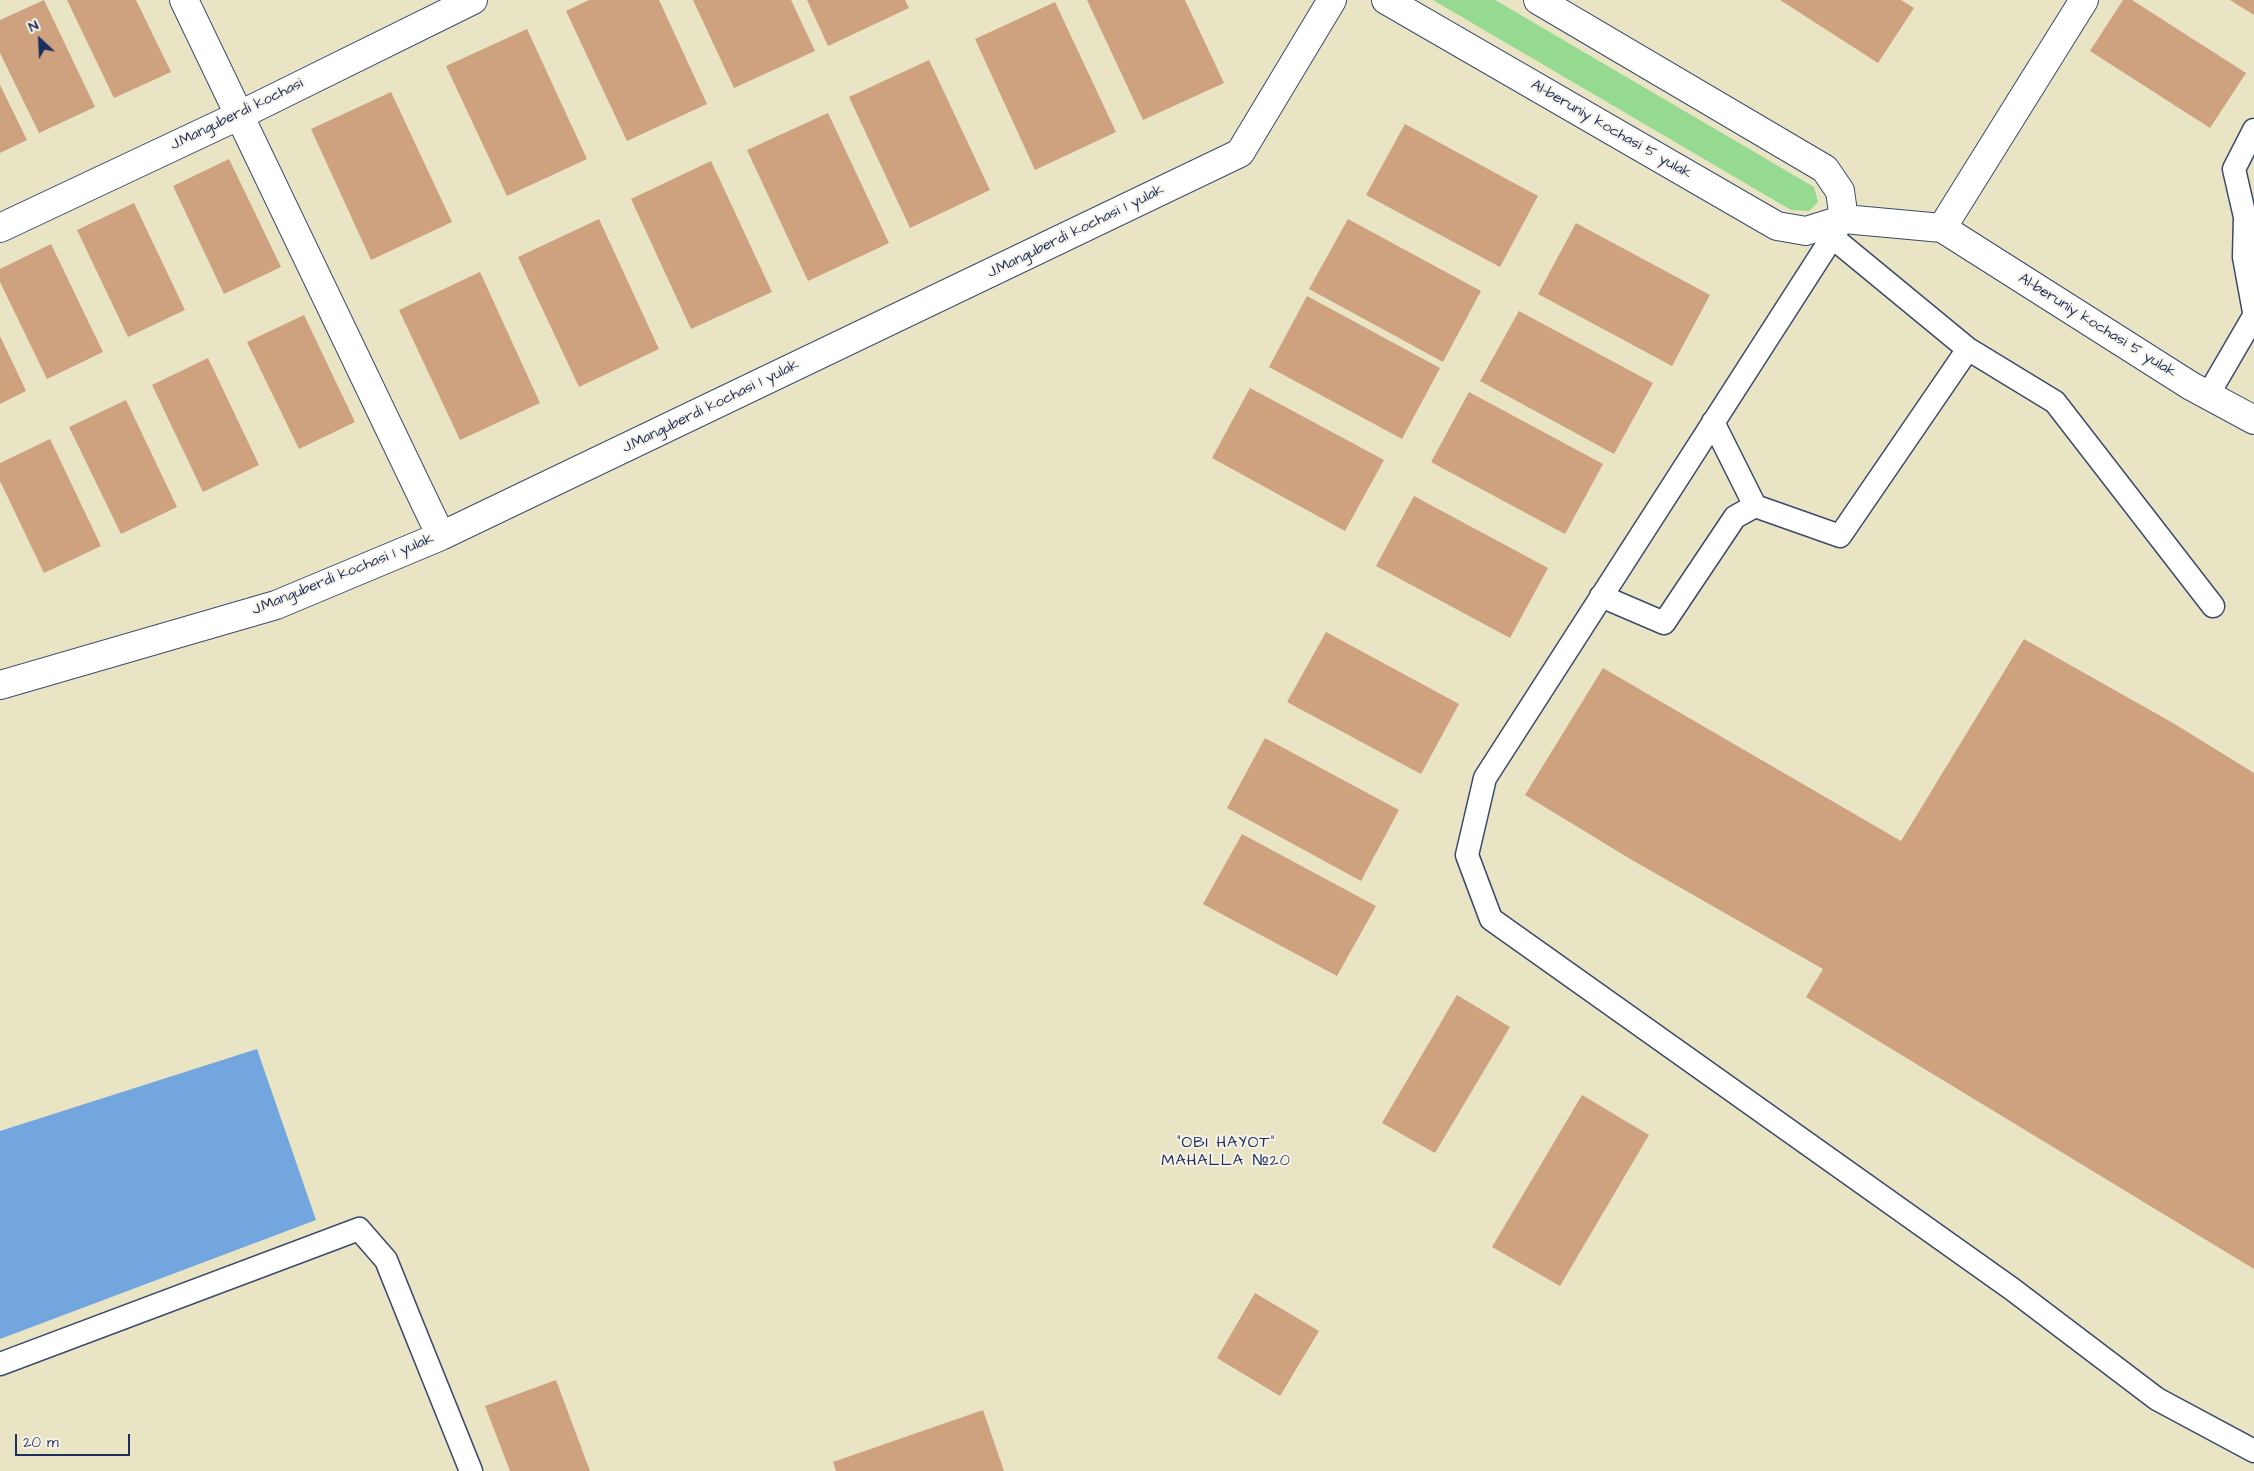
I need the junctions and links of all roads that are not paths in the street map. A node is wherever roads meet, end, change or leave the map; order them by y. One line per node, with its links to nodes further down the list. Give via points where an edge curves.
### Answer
1 (184, 0): 7 (street)
2 (473, 0): 7 (street, J.Manguberdi kochasi)
3 (1332, 0): 18 (street, J.Manguberdi kochasi 1 yulak, via 1240,153)
4 (1386, 0): 10 (street, Al-beruniy kochasi 5 yulak, via 1777,226 1806,231)
5 (1538, 0): 10 (street, via 1825,169 1840,190)
6 (2084, 0): 11 (street)
7 (238, 116): 9 (street, J.Manguberdi kochasi); 18 (street)
8 (2254, 130): 12 (lane, via 2234,169 2245,217 2244,257)
9 (0, 228)
10 (1838, 228): 11 (street, Al-beruniy kochasi 5 yulak); 13 (lane); 16 (lane)
11 (1942, 228): 14 (street, Al-beruniy kochasi 5 yulak)
12 (2254, 314): 14 (lane)
13 (1968, 349): 17 (lane, via 1840,536); 20 (lane, via 2056,402)
14 (2208, 395): 15 (street, Al-beruniy kochasi 5 yulak)
15 (2254, 420)
16 (1713, 422): 17 (lane); 19 (lane)
17 (1755, 506): 19 (lane, via 1735,517 1664,623)
18 (441, 536): 21 (street, J.Manguberdi kochasi 1 yulak, via 276,606)
19 (1601, 596): 23 (lane, via 1485,778 1467,855 1491,919 2012,1289 2157,1399)
20 (2213, 606)
21 (0, 685)
22 (0, 1364): 24 (lane, via 359,1228 386,1260)
23 (2254, 1451)
24 (471, 1471)

